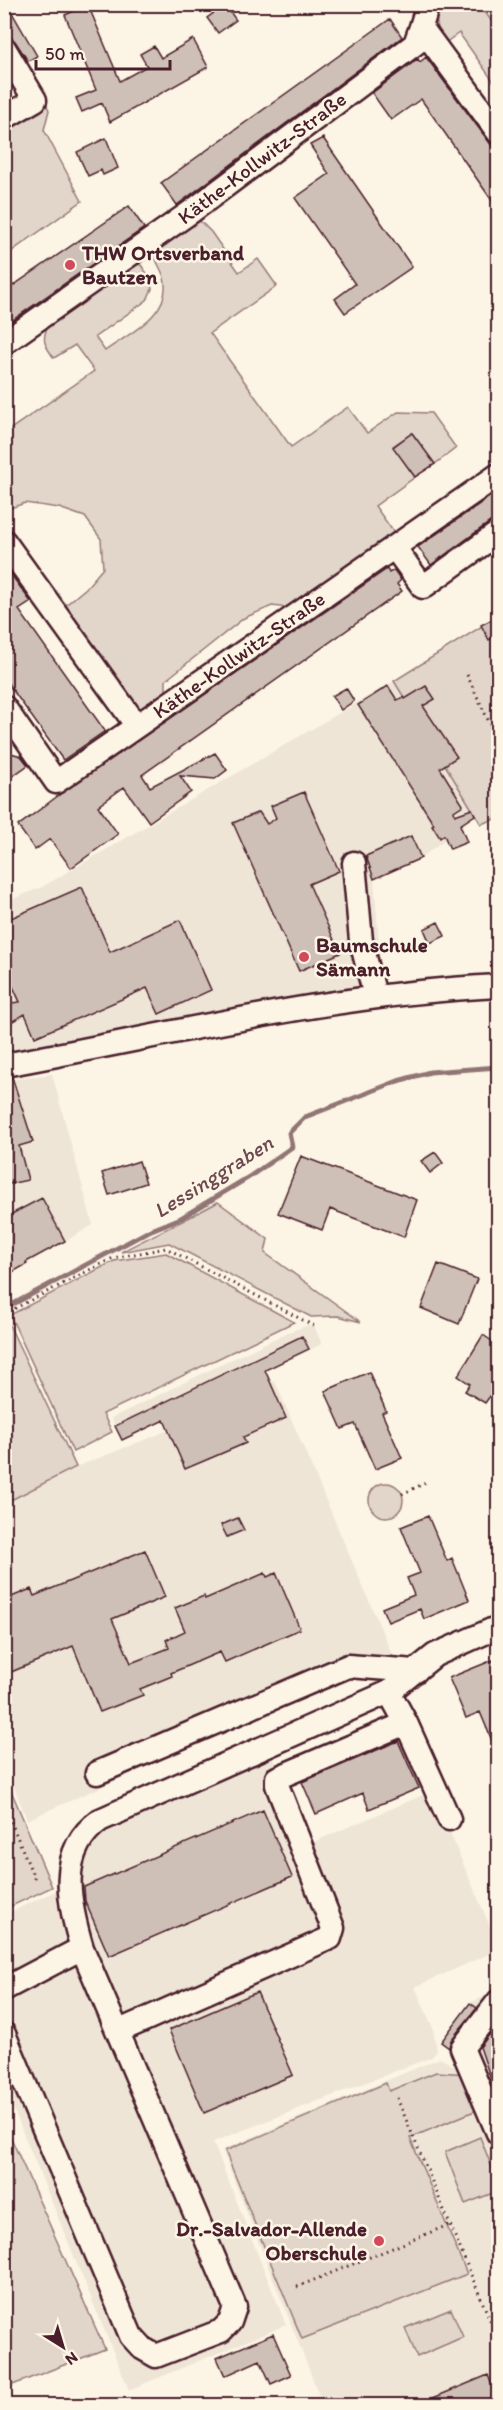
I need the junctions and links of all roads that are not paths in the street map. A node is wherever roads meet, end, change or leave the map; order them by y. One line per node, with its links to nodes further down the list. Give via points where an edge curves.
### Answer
1 (428, 4): 2 (street, Käthe-Kollwitz-Straße)
2 (421, 27): 5 (street); 6 (street, Käthe-Kollwitz-Straße, via 415,44 192,211)
3 (4, 48): 4 (street, via 35,100)
4 (4, 118)
5 (498, 132)
6 (4, 343)
7 (498, 475): 10 (street, Käthe-Kollwitz-Straße)
8 (498, 533): 10 (street, via 423,587)
9 (4, 541): 12 (street, Käthe-Kollwitz-Straße)
10 (394, 547): 12 (street, Käthe-Kollwitz-Straße)
11 (4, 707): 12 (street, via 56,782)
12 (137, 726)
13 (354, 863): 15 (street, via 361,941)
14 (498, 986): 15 (street, via 403,1003)
15 (375, 996): 16 (street, via 299,1018)
16 (4, 1065)
17 (498, 1627): 18 (street, via 435,1655)
18 (416, 1671): 19 (street); 21 (street, via 348,1666)
19 (389, 1692): 20 (street); 23 (street, via 122,1810 87,1830 70,1863 72,1914)
20 (406, 1723): 22 (street); 26 (street, via 277,1778 333,1928 330,1938)
21 (98, 1773)
22 (449, 1819)
23 (82, 1948): 24 (street); 26 (street)
24 (4, 1989)
25 (498, 2002): 28 (street, via 462,2048)
26 (119, 2031): 27 (street, via 235,2307 230,2322 221,2331 156,2356 131,2336)
27 (4, 2034)
28 (498, 2133)

